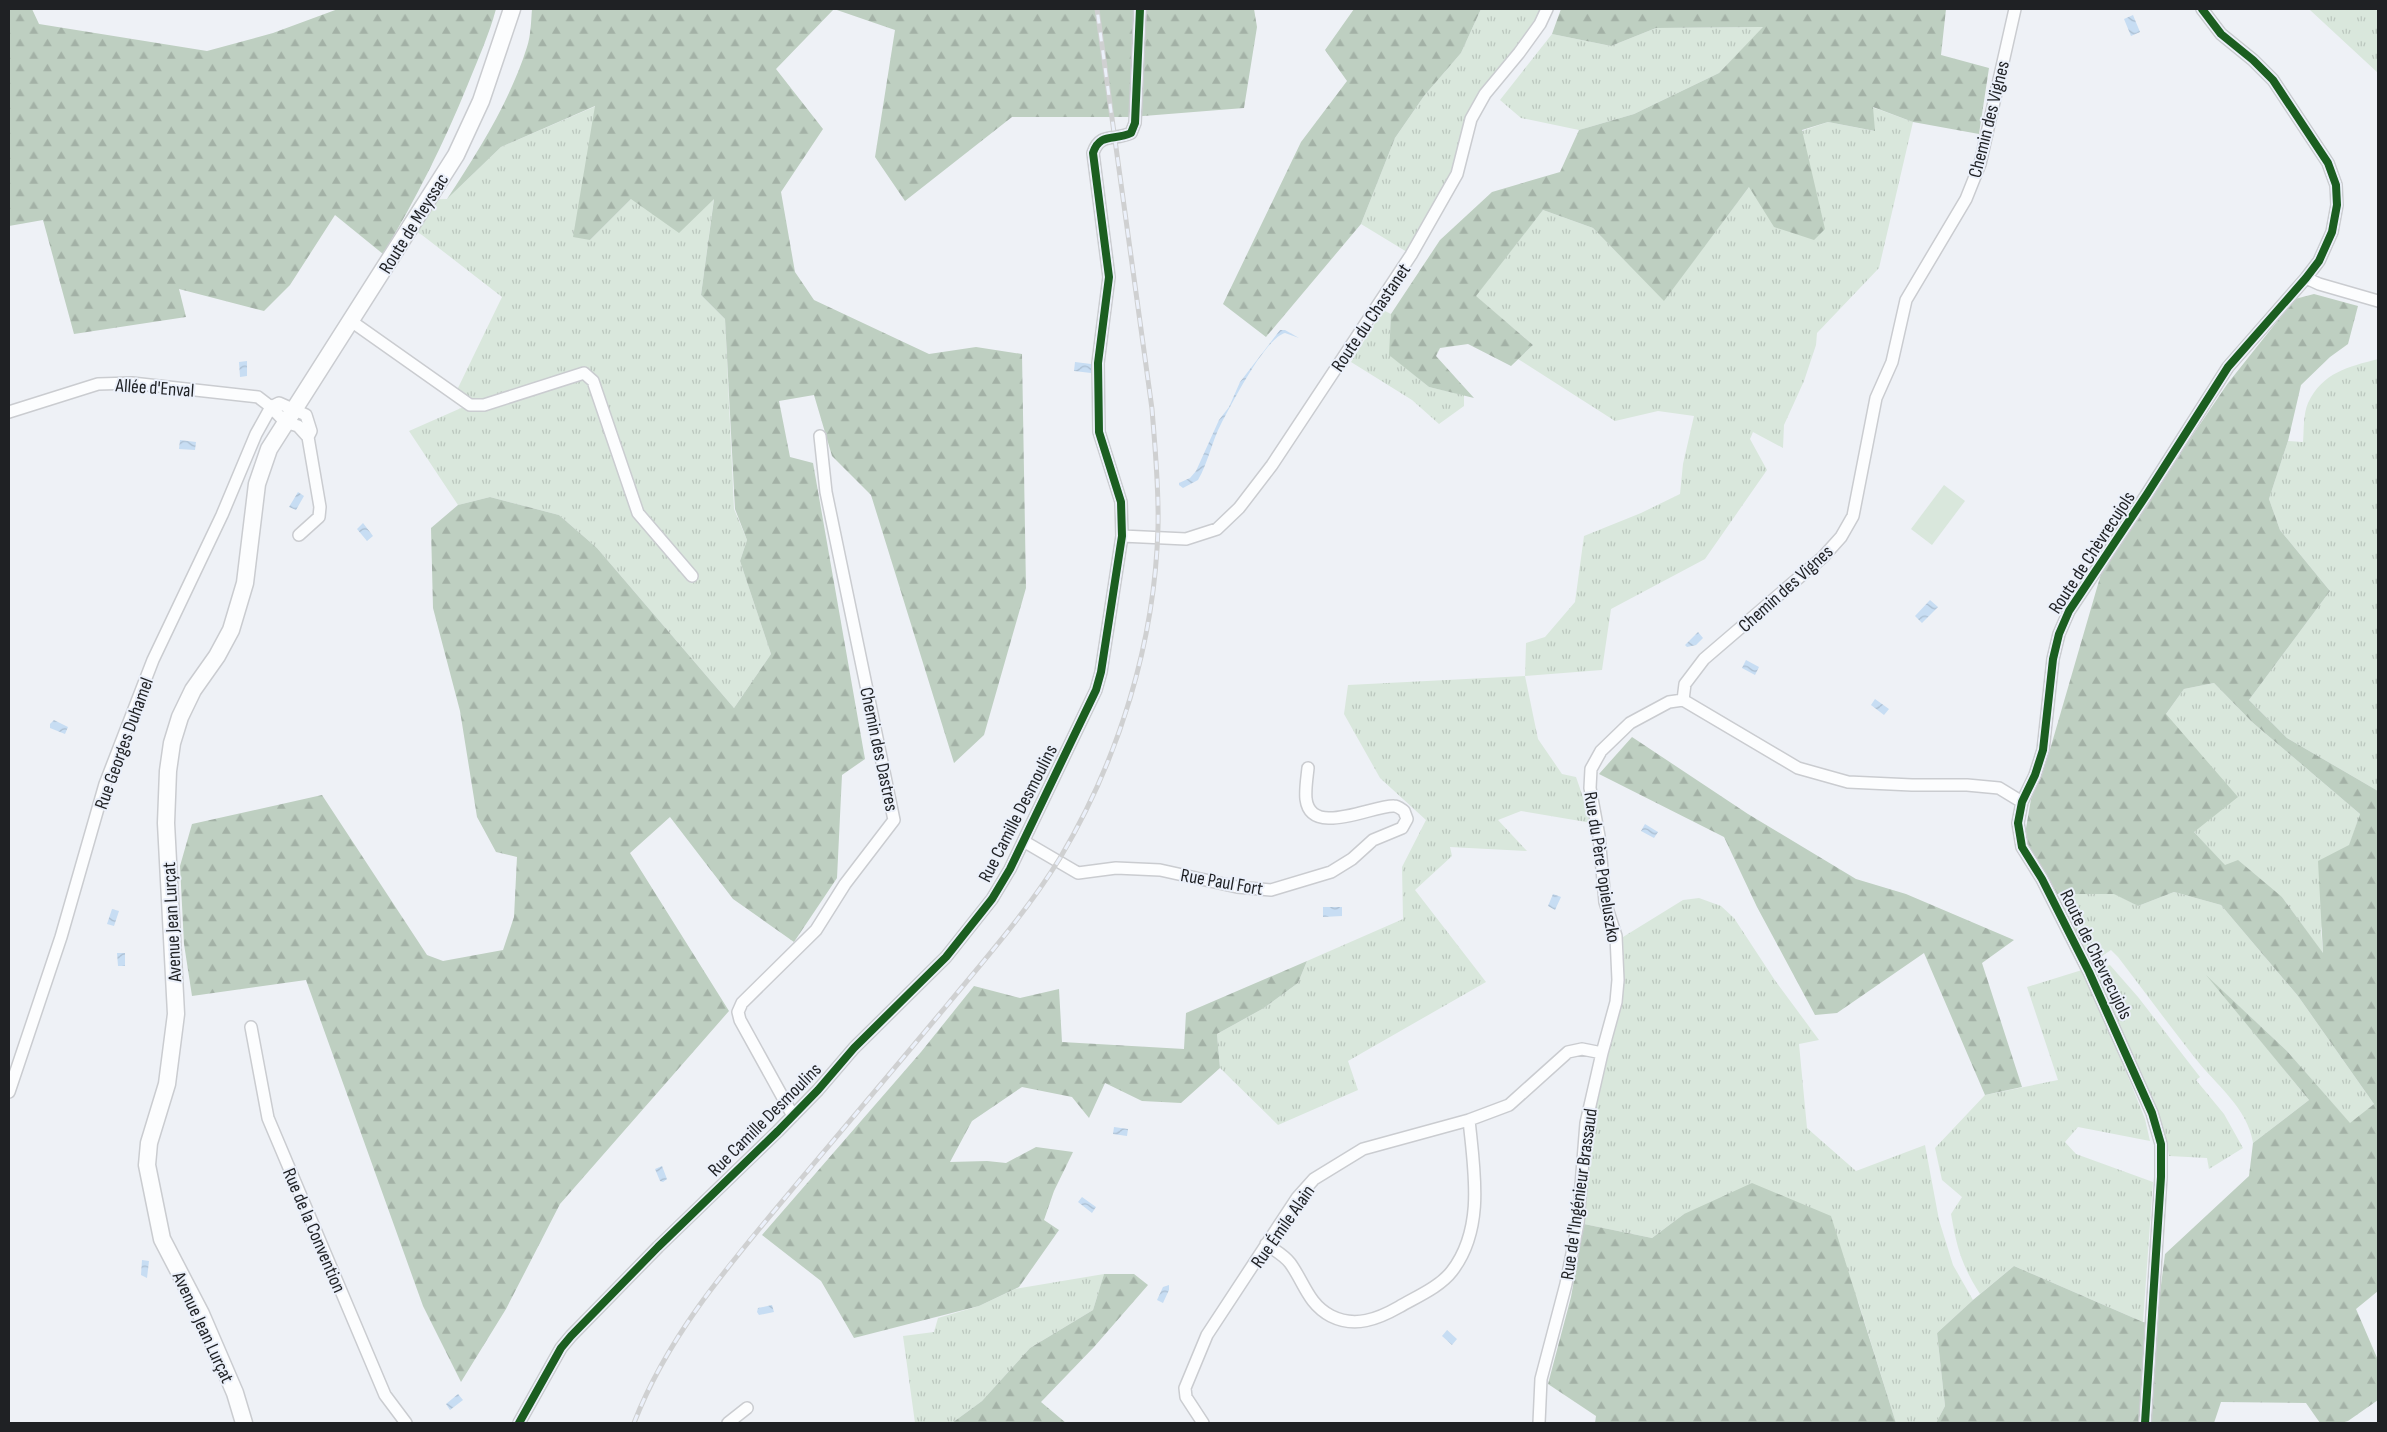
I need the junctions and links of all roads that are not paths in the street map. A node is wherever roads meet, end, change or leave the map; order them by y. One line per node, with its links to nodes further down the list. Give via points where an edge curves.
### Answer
1 (512, 9): 8 (main road, Route de Meyssac, via 481,101 456,154)
2 (1140, 9): 16 (street, Rue Camille Desmoulins, via 1135,123 1131,133 1102,138 1092,153 1109,277 1098,364 1099,425 1121,502)
3 (1547, 9): 16 (street, Route du Chastanet, via 1540,24 1485,94 1471,119 1457,174 1411,255 1272,465 1239,508 1217,530 1186,539)
4 (2015, 9): 18 (street, Chemin des Vignes, via 1980,164 1966,199 1906,300 1892,362 1876,398 1853,516 1841,537 1823,557 1704,659 1685,684)
5 (2202, 9): 6 (street, Route de Chèvrecujols, via 2221,34 2273,80 2328,162 2336,185 2337,205 2332,232 2319,261)
6 (2306, 278): 7 (street); 20 (street, Route de Chèvrecujols, via 2228,367 2069,611 2053,659 2043,750 2036,775)
7 (2378, 301)
8 (351, 321): 10 (main road, Route de Meyssac); 17 (street, via 470,405 484,406 584,373 593,381 638,513)
9 (271, 407): 10 (street, via 279,403); 11 (street, Allée d'Enval, via 258,397 132,383 98,384); 12 (street); 24 (street, Rue Georges Duhamel, via 153,660 105,784 62,937)
10 (294, 408): 12 (main road, Route de Meyssac); 14 (street, via 306,415 311,431)
11 (9, 412)
12 (285, 422): 14 (street, via 298,426); 29 (main road, Avenue Jean Lurçat, via 269,449 257,484 245,583 231,630 193,690 172,743 166,823 176,1014 168,1084 150,1143 147,1165 162,1239 201,1314)
13 (820, 436): 25 (street, Chemin des Dastres, via 826,492 894,820 845,884 816,930 742,1003 738,1012)
14 (308, 437): 15 (street, via 320,507 319,517)
15 (299, 535)
16 (1122, 536): 21 (street, Rue Camille Desmoulins, via 1096,690)
17 (692, 576)
18 (1683, 700): 20 (street, via 1798,768 1848,782 1999,788); 23 (street, Rue du Père Popieluszko, via 1669,702 1630,723 1601,751 1591,769 1590,788 1599,836 1605,902 1616,936 1618,980 1616,1002)
19 (1308, 768): 21 (street, Rue Paul Fort, via 1306,799 1309,809 1319,816 1352,817 1381,807 1396,806 1404,811 1406,819 1402,828 1372,840 1352,859 1331,872 1271,890 1237,887 1160,870 1116,868 1078,873)
20 (2022, 802): 35 (street, Route de Chèvrecujols, via 2018,824 2022,847 2042,879 2099,992 2152,1113 2161,1144)
21 (1025, 842): 25 (street, Rue Camille Desmoulins, via 992,899 946,957 854,1048)
22 (251, 1027): 30 (street, Rue de la Convention, via 268,1118 385,1395)
23 (1602, 1053): 26 (street, Rue Émile Alain, via 1582,1049 1568,1052 1509,1105); 34 (street, Rue de l'Ingénieur Brassaud, via 1586,1124 1578,1223 1540,1379)
24 (9, 1092)
25 (793, 1116): 31 (street, Rue Camille Desmoulins, via 571,1336)
26 (1469, 1120): 27 (street, Rue Émile Alain, via 1363,1149 1333,1166 1314,1179 1297,1198); 27 (street, via 1476,1183 1473,1222 1465,1249 1452,1272 1437,1284 1383,1316 1364,1322 1349,1322 1318,1307 1289,1262)
27 (1266, 1244): 33 (street, Rue Émile Alain, via 1207,1335 1187,1380 1186,1397)
28 (747, 1408): 32 (street)
29 (244, 1423)
30 (406, 1423)
31 (519, 1423)
32 (728, 1423)
33 (1202, 1423)
34 (1539, 1423)
35 (2145, 1423)

